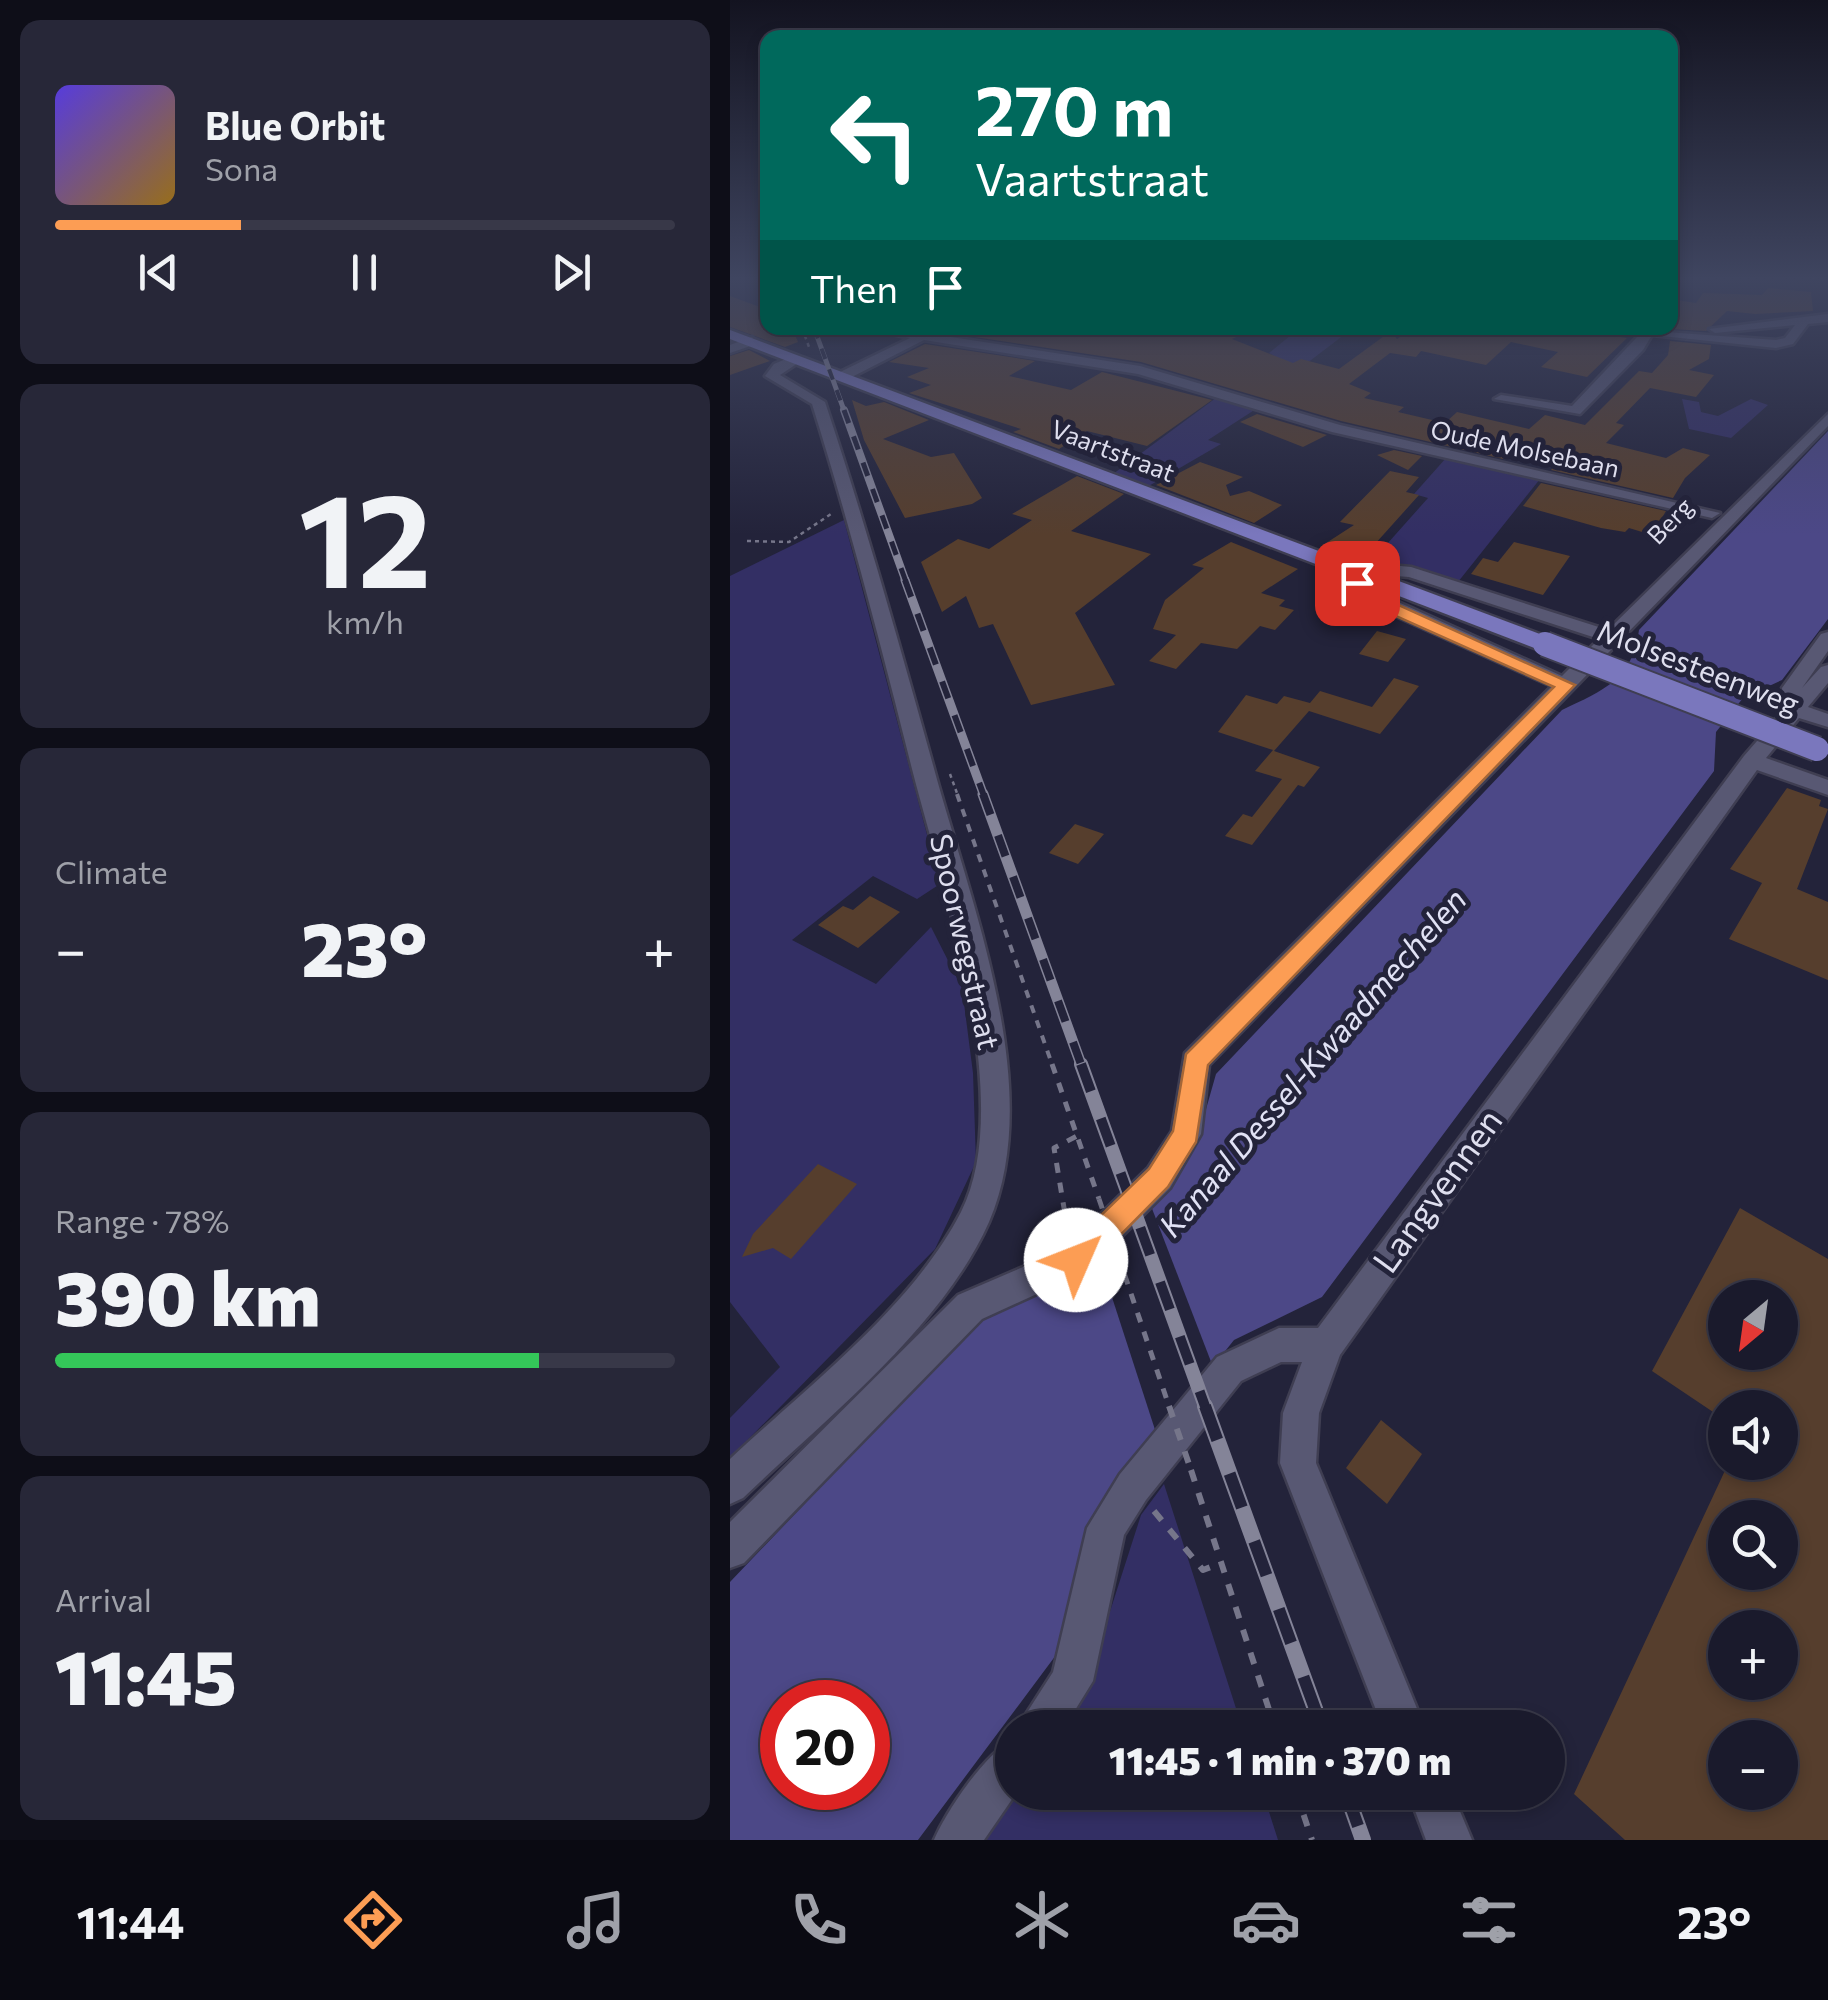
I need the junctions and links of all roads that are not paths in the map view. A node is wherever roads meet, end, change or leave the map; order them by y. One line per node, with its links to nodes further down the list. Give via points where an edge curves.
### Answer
1 (786, 364): 23 (street, Spoorwegstraat, via 772,376 818,402 860,530 981,989 993,1065 989,1179 976,1215 931,1288)
2 (811, 364): 6 (main road, Vaartstraat)
3 (868, 364): 6 (street)
4 (1108, 364): 10 (street, Oude Molsebaan, via 1337,429)
5 (1622, 364): 7 (street, via 1575,411)
6 (844, 376): 11 (main road, Vaartstraat)
7 (1502, 400)
8 (1828, 400): 10 (street, Berg)
9 (1828, 418): 12 (street)
10 (1712, 513): 12 (street, Berg)
11 (1364, 576): 12 (street, Vaartstraat, via 1393,568 1411,572); 14 (main road, Vaartstraat); 16 (street, via 1356,589 1366,596)
12 (1605, 635): 16 (street)
13 (1828, 638): 17 (street, via 1792,688)
14 (1544, 644): 19 (main road, Molsesteenweg, bridge)
15 (1828, 671): 17 (street, Langvennen)
16 (1558, 682): 24 (street, via 1195,1061 1186,1134 1158,1178 1076,1260 970,1307)
17 (1794, 709): 18 (street, Molsesteenweg); 20 (street, Langvennen)
18 (1828, 720)
19 (1822, 751)
20 (1752, 761): 21 (street); 22 (street, Langvennen)
21 (1828, 788)
22 (1326, 1345): 25 (street, via 1279,1344 1229,1370 1133,1487 1106,1528 1072,1682); 26 (street, Langvennen, via 1300,1413 1298,1463)
23 (730, 1485)
24 (730, 1549)
25 (1051, 1710)
26 (1397, 1710)
27 (995, 1787): 29 (street)
28 (1437, 1810): 30 (street)
29 (957, 1840)
30 (1449, 1840)

